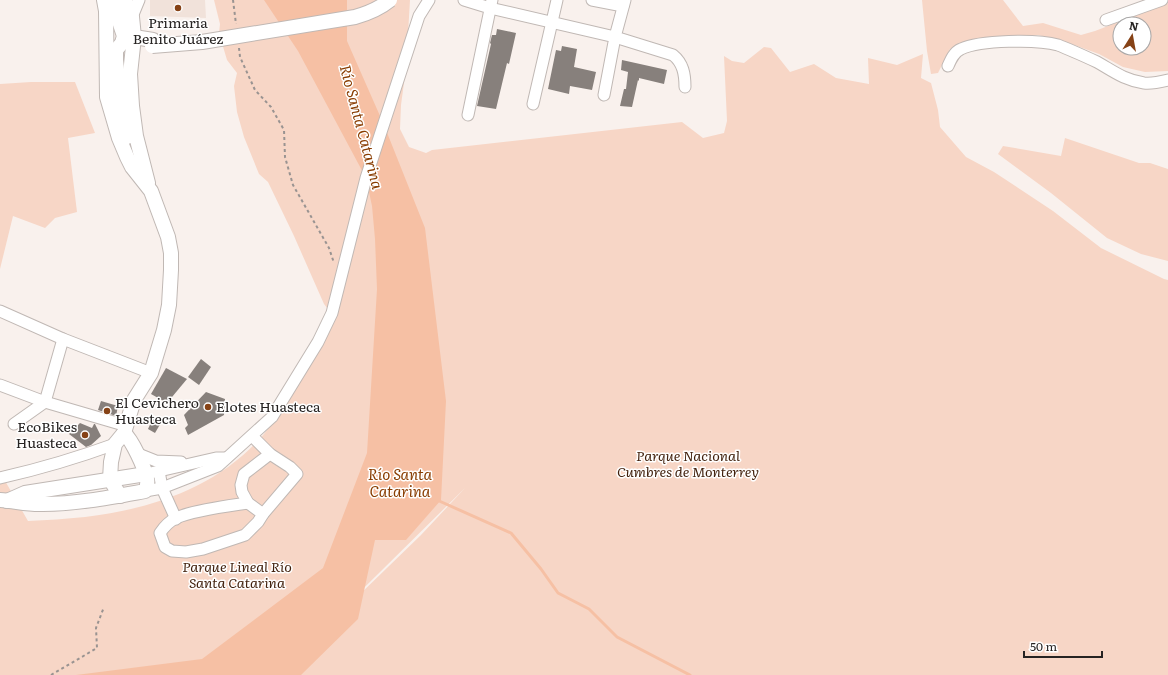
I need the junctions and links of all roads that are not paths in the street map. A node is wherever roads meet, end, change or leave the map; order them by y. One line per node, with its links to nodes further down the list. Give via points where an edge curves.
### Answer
1 (104, 0): 25 (main road, via 107,97 119,138)
2 (115, 0): 16 (main road)
3 (125, 0): 16 (main road)
4 (139, 0): 16 (street)
5 (378, 0): 18 (main road, via 353,12 201,38)
6 (390, 0): 18 (main road, bridge, via 375,10 355,17 202,42)
7 (430, 0): 34 (street, via 419,16 366,178 332,313 318,342 272,417)
8 (464, 0): 13 (street)
9 (557, 0): 15 (street)
10 (592, 0): 12 (street)
11 (1162, 0): 14 (street)
12 (624, 3): 17 (street)
13 (491, 4): 15 (street); 24 (street)
14 (1106, 20)
15 (552, 23): 17 (street); 23 (street)
16 (127, 32): 18 (main road); 25 (main road, via 116,50 116,60); 26 (main road, via 136,136)
17 (615, 37): 21 (street, via 677,58 685,76); 22 (street)
18 (153, 43)
19 (948, 66): 20 (street, via 953,56 970,46 984,43 1036,42 1056,45 1074,52 1128,80 1145,83)
20 (1168, 80)
21 (685, 87)
22 (604, 95)
23 (533, 104)
24 (468, 115)
25 (132, 166): 26 (main road)
26 (150, 191): 29 (main road, via 168,237 171,253 169,305)
27 (0, 311): 28 (street)
28 (63, 339): 29 (street); 31 (street)
29 (150, 373): 33 (main road, via 134,400)
30 (0, 385): 31 (street)
31 (45, 402): 32 (street); 33 (street)
32 (14, 424)
33 (125, 429): 35 (main road); 36 (main road)
34 (252, 436): 37 (street); 38 (street)
35 (115, 444): 41 (street, via 47,467); 42 (main road, via 110,462)
36 (136, 453): 39 (street, via 156,461); 40 (main road)
37 (270, 454): 47 (street, via 244,474 241,485); 48 (street, via 297,474)
38 (226, 458): 39 (street); 43 (street, via 218,466)
39 (202, 462): 40 (street)
40 (153, 472): 42 (main road); 43 (street); 44 (main road)
41 (0, 478)
42 (110, 479): 45 (main road); 46 (main road, via 25,493)
43 (162, 488): 44 (street); 49 (street)
44 (145, 491): 45 (main road)
45 (120, 496): 46 (main road, via 44,504)
46 (3, 501)
47 (248, 503): 48 (street); 49 (street, via 197,512)
48 (263, 514): 49 (street, via 245,535 186,552 172,551 165,547 160,533)
49 (176, 519)

